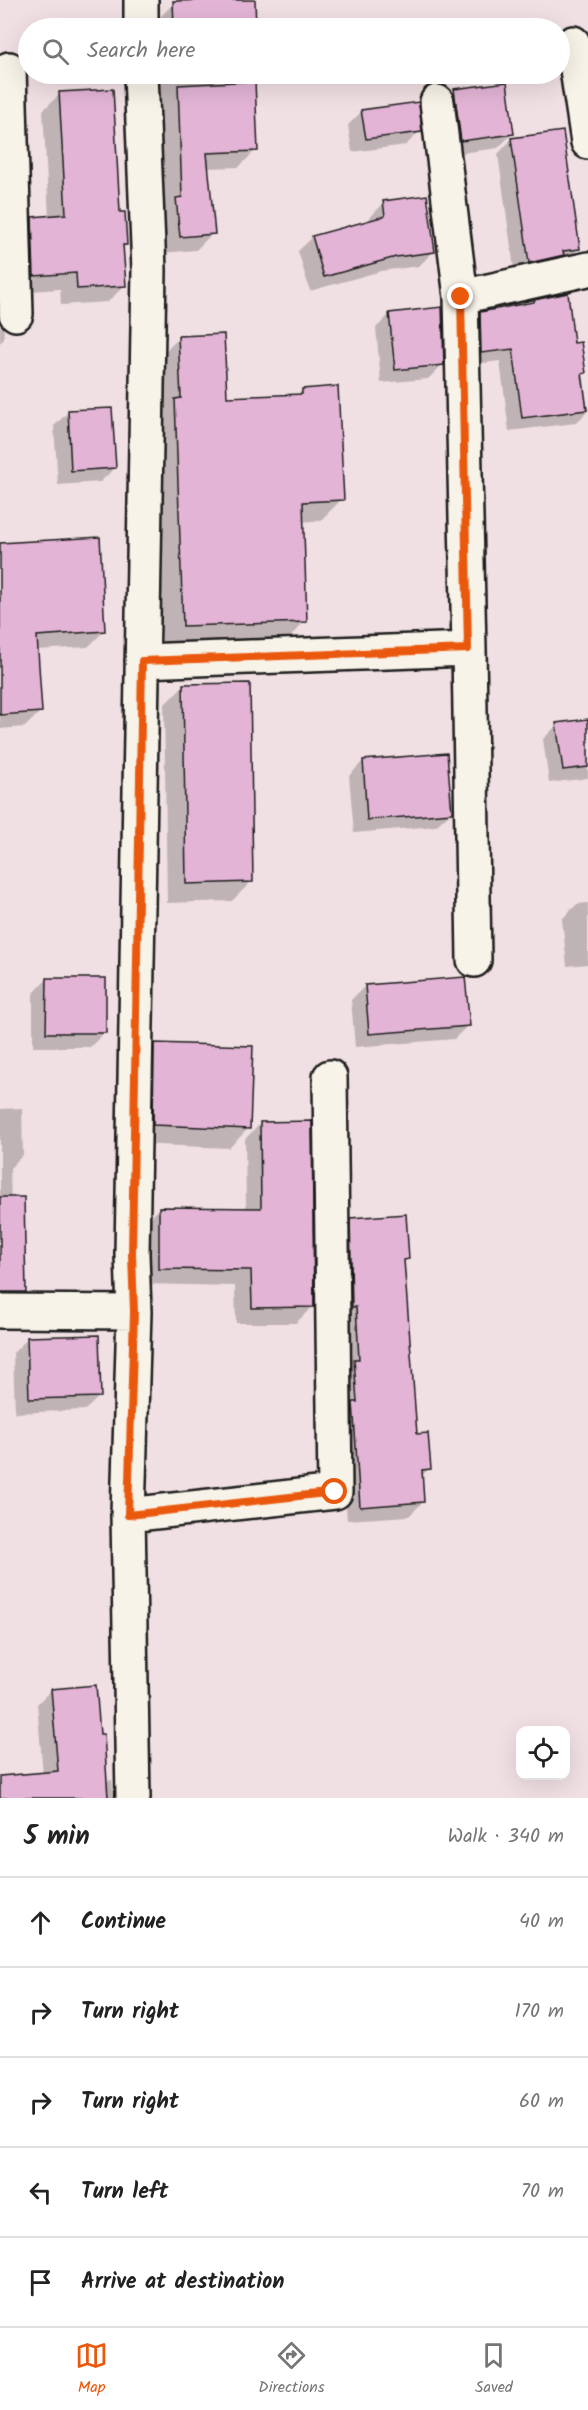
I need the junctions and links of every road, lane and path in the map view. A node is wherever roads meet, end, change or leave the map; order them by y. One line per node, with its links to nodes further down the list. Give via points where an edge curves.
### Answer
1 (141, 0): 2 (street)
2 (141, 18)
3 (573, 43): 7 (street)
4 (12, 68): 10 (street)
5 (141, 84): 12 (street, via 149,270)
6 (437, 102): 9 (street)
7 (588, 142)
8 (588, 269): 9 (street)
9 (461, 297): 11 (street)
10 (16, 314)
11 (468, 649): 12 (street); 13 (street)
12 (142, 661): 16 (street)
13 (474, 960)
14 (330, 1077): 17 (street, via 335,1492)
15 (0, 1311): 16 (street)
16 (134, 1312): 17 (street)
17 (128, 1515): 18 (street)
18 (133, 1798)

